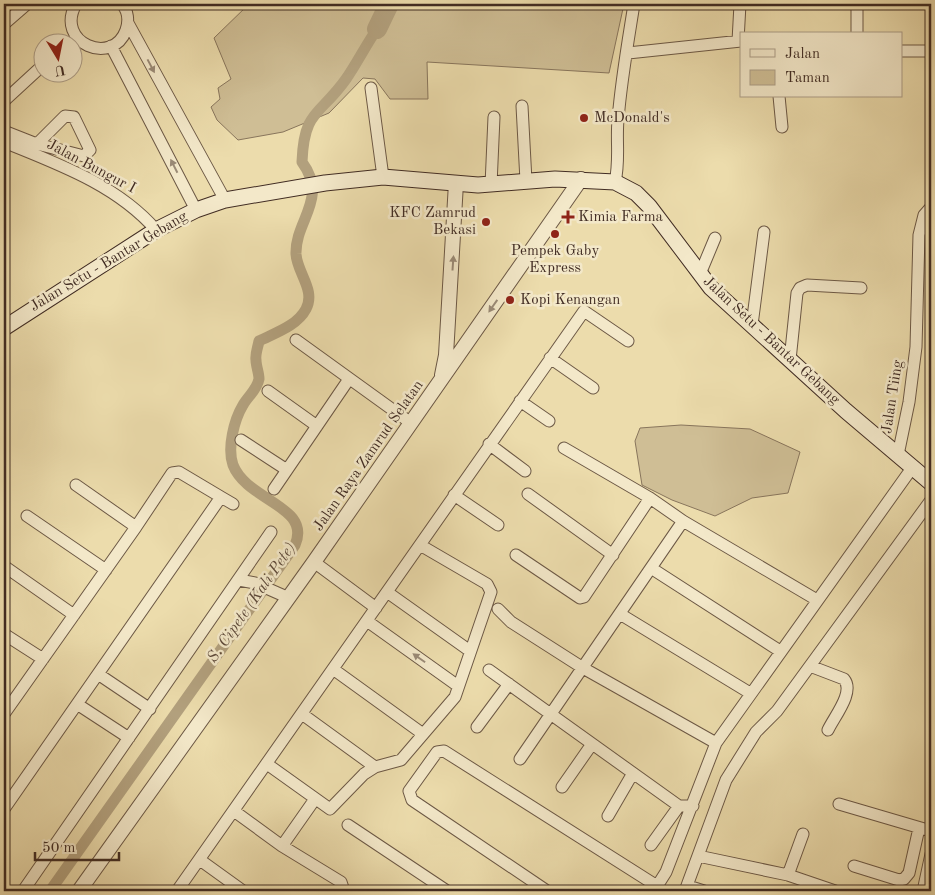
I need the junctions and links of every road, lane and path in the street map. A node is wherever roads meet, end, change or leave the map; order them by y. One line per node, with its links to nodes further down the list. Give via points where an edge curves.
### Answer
1 (27, 4): 7 (street)
2 (75, 4): 9 (street)
3 (122, 4): 8 (street)
4 (634, 4): 16 (street)
5 (740, 4): 11 (street)
6 (857, 4): 10 (street)
7 (5, 21)
8 (128, 23): 13 (street, via 120,40); 33 (street, one-way to 33)
9 (71, 32)
10 (858, 32)
11 (740, 41): 16 (street)
12 (82, 44): 13 (street, via 96,48)
13 (111, 46): 35 (street, one-way to 13)
14 (931, 50): 15 (street)
15 (902, 51)
16 (628, 53): 30 (street, via 621,86 617,129 619,166)
17 (32, 75): 20 (street)
18 (371, 88): 27 (street)
19 (779, 98): 23 (street)
20 (4, 101)
21 (522, 106): 29 (street)
22 (494, 117): 32 (street)
23 (782, 127)
24 (4, 131): 26 (street)
25 (4, 142): 36 (street, Jalan Bungur I, via 62,166 125,200)
26 (37, 144): 26 (street, via 84,156 90,150 70,115)
27 (383, 178): 31 (main road, Jalan Setu - Bantar Gebang); 33 (main road, Jalan Setu - Bantar Gebang, via 325,183)
28 (581, 179): 29 (main road, Jalan Setu - Bantar Gebang); 30 (main road, Jalan Setu - Bantar Gebang); 48 (street, Jalan Raya Zamrud Selatan, one-way to 48)
29 (526, 181): 32 (main road, Jalan Setu - Bantar Gebang)
30 (615, 182): 39 (main road, Jalan Setu - Bantar Gebang, via 636,193 649,206)
31 (456, 184): 32 (main road, Jalan Setu - Bantar Gebang); 48 (street, Jalan Raya Zamrud Selatan, one-way to 31, via 446,355)
32 (491, 185)
33 (225, 200): 35 (main road, Jalan Setu - Bantar Gebang)
34 (931, 208): 58 (street, Jalan Tiing, via 924,215 919,235 916,343)
35 (196, 210): 36 (main road, Jalan Setu - Bantar Gebang)
36 (156, 230): 42 (main road, Jalan Setu - Bantar Gebang)
37 (764, 232): 41 (street)
38 (715, 238): 39 (street)
39 (700, 274): 41 (main road, Jalan Setu - Bantar Gebang)
40 (861, 288): 46 (street, via 807,285 800,288)
41 (752, 326): 46 (main road, Jalan Setu - Bantar Gebang)
42 (4, 328)
43 (296, 340): 47 (street)
44 (628, 341): 45 (street, via 584,311)
45 (550, 358): 49 (street); 51 (street)
46 (790, 360): 58 (main road, Jalan Setu - Bantar Gebang)
47 (349, 379): 53 (street); 54 (street)
48 (441, 381): 53 (street, Jalan Raya Zamrud Selatan)
49 (593, 388)
50 (268, 391): 54 (street)
51 (520, 401): 52 (street); 56 (street)
52 (549, 421)
53 (411, 423): 79 (street, Jalan Raya Zamrud Selatan)
54 (317, 426): 60 (street)
55 (242, 440): 60 (street)
56 (490, 444): 61 (street); 66 (street)
57 (564, 448): 68 (street)
58 (898, 455): 59 (main road, Jalan Setu - Bantar Gebang)
59 (912, 468): 62 (main road, Jalan Setu - Bantar Gebang); 86 (street)
60 (287, 470): 64 (street)
61 (525, 471)
62 (931, 484)
63 (76, 485): 74 (street)
64 (274, 488)
65 (528, 494): 78 (street)
66 (454, 495): 73 (street); 76 (street)
67 (221, 497): 70 (street); 74 (street, via 175,471); 100 (street)
68 (650, 498): 72 (street); 78 (street)
69 (931, 500): 96 (street)
70 (233, 504)
71 (27, 516): 82 (street)
72 (683, 521): 81 (street); 86 (street)
73 (498, 525)
74 (136, 527): 82 (street)
75 (272, 532): 83 (street)
76 (420, 545): 84 (street); 93 (street, via 487,584 491,592)
77 (516, 555): 78 (street, via 582,598)
78 (613, 555)
79 (314, 562): 85 (street, Jalan Raya Zamrud Selatan); 87 (street)
80 (4, 566): 90 (street)
81 (652, 568): 89 (street); 94 (street)
82 (106, 570): 90 (street)
83 (239, 580): 85 (street, via 255,583); 106 (street)
84 (386, 592): 87 (street); 93 (street)
85 (283, 596): 143 (street, Jalan Raya Zamrud Selatan)
86 (817, 600): 94 (street)
87 (376, 608): 91 (street)
88 (498, 609): 97 (street, via 511,622)
89 (620, 614): 97 (street); 103 (street)
90 (74, 615): 95 (street)
91 (366, 621): 98 (street); 102 (street, one-way to 91)
92 (4, 634): 95 (street)
93 (470, 651): 102 (street)
94 (780, 651): 103 (street)
95 (43, 659): 104 (street)
96 (810, 666): 111 (street, via 844,679 848,684 848,691); 135 (street, via 777,711 756,732 726,780)
97 (583, 668): 109 (street); 115 (street)
98 (333, 669): 108 (street); 112 (street)
99 (489, 670): 101 (street)
100 (98, 674): 105 (street); 106 (street)
101 (509, 684): 109 (street); 110 (street)
102 (458, 686): 112 (street, via 454,697)
103 (750, 693): 115 (street)
104 (8, 701): 107 (street)
105 (77, 704): 113 (street); 125 (street)
106 (150, 709): 113 (street)
107 (4, 714)
108 (302, 714): 117 (street); 118 (street)
109 (550, 715): 114 (street); 116 (street)
110 (476, 727)
111 (828, 730)
112 (423, 734): 118 (street, via 401,760)
113 (129, 738): 142 (street)
114 (592, 744): 119 (street); 120 (street)
115 (716, 744): 124 (street)
116 (520, 759)
117 (267, 764): 121 (street); 126 (street)
118 (375, 767): 121 (street, via 364,774 330,810)
119 (633, 774): 123 (street); 127 (street)
120 (562, 787)
121 (315, 799): 132 (street)
122 (839, 804): 129 (street)
123 (679, 806): 124 (street); 133 (street)
124 (693, 806): 140 (street, via 666,872)
125 (4, 809)
126 (234, 811): 132 (street); 136 (street)
127 (608, 816)
128 (348, 825): 147 (street)
129 (918, 828): 130 (street); 137 (street, via 909,873 904,879)
130 (931, 832)
131 (803, 834): 138 (street)
132 (282, 846): 146 (street, via 341,882)
133 (651, 846)
134 (931, 854): 151 (street)
135 (698, 856): 138 (street); 141 (street)
136 (200, 860): 144 (street); 145 (street)
137 (854, 866)
138 (788, 874): 139 (street)
139 (801, 886): 150 (street)
140 (655, 889): 148 (street, via 444,751 437,752 409,791 412,800)
141 (686, 889): 149 (street)
142 (23, 891)
143 (79, 891)
144 (177, 891)
145 (243, 891)
146 (344, 891)
147 (447, 891)
148 (547, 891)
149 (704, 891)
150 (835, 891)
151 (923, 891)

